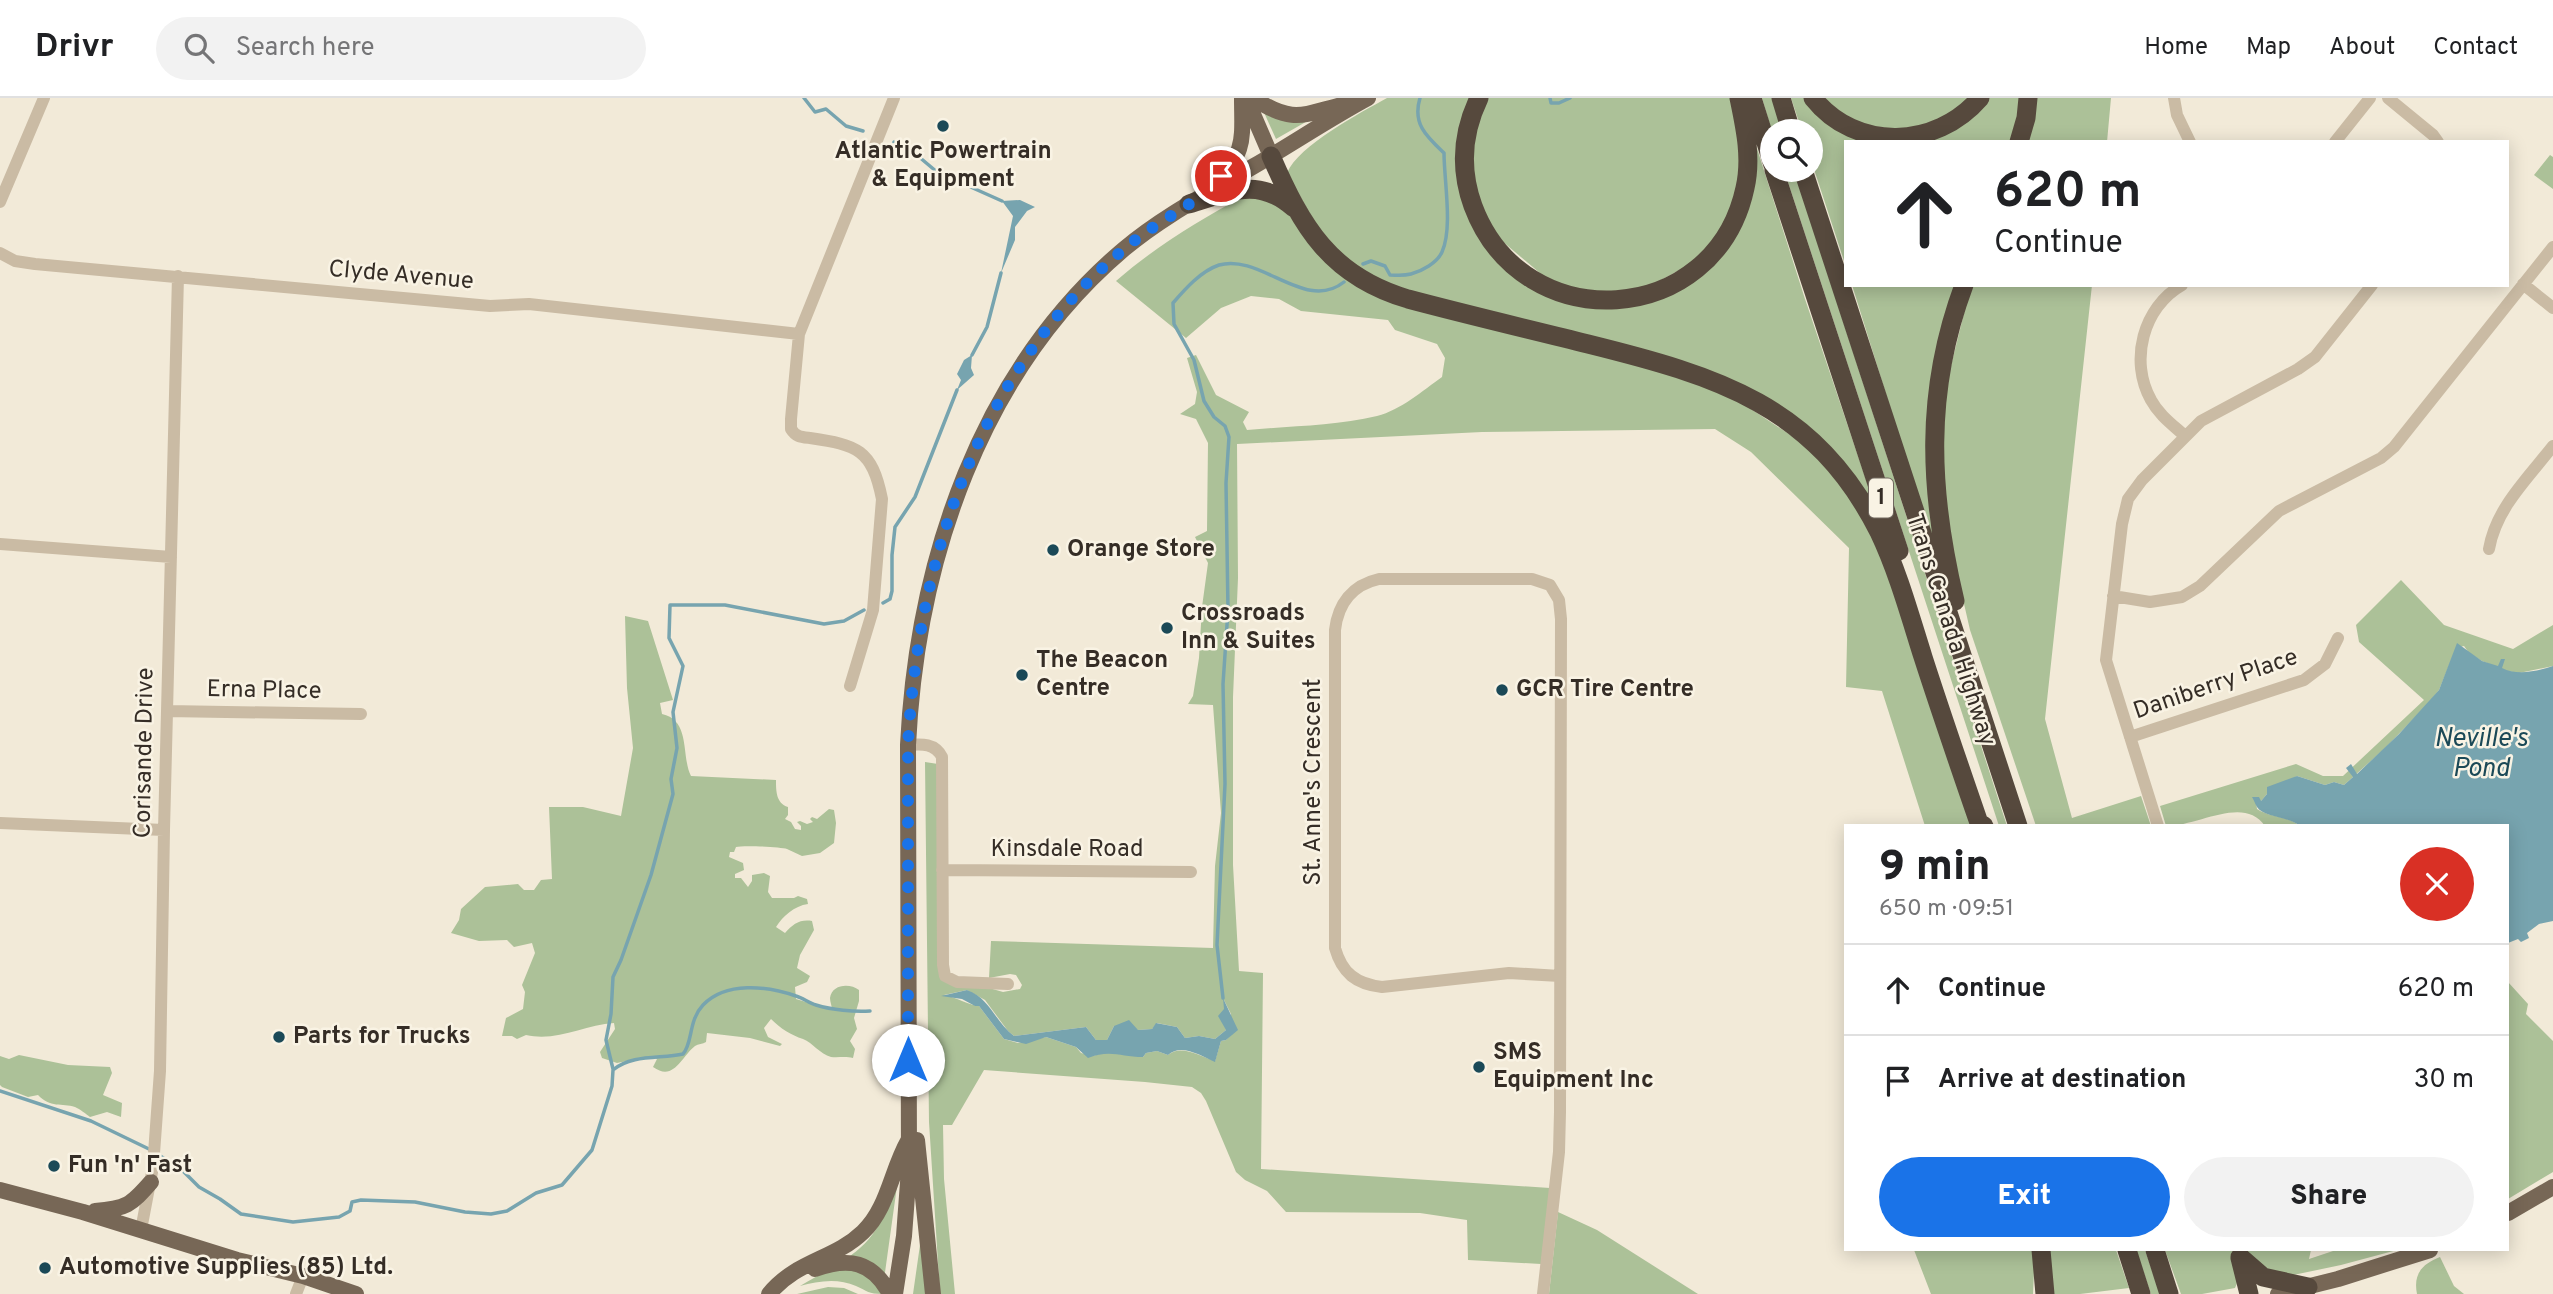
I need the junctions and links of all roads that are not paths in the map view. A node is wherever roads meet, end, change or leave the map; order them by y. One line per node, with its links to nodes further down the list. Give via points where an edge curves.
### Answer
1 (44, 98): 25 (street)
2 (894, 98): 36 (street)
3 (1244, 98): 22 (main road); 26 (main road, via 1237,157)
4 (1253, 98): 15 (main road, via 1292,116)
5 (1479, 98): 6 (highway, via 1466,134 1464,172 1476,214 1494,245 1521,272 1548,288 1577,298 1612,302 1647,296 1680,281 1708,258 1726,234 1742,202 1748,168)
6 (1740, 98)
7 (1752, 98): 17 (highway, Trans Canada Highway / 1)
8 (1781, 98): 16 (highway)
9 (1813, 98): 10 (highway, via 1851,129 1894,138 1944,126)
10 (1980, 98)
11 (2028, 98): 18 (highway)
12 (2174, 98): 19 (street)
13 (2370, 98): 20 (street)
14 (2388, 98): 21 (street)
15 (1367, 99): 22 (main road)
16 (1787, 119)
17 (1760, 123)
18 (2020, 140)
19 (2189, 140)
20 (2337, 140)
21 (2437, 140)
22 (1271, 156): 26 (main road); 27 (highway)
23 (1779, 182): 52 (highway, Trans Canada Highway / 1)
24 (1807, 182): 49 (highway, Trans Canada Highway / 1)
25 (0, 202)
26 (1189, 204): 27 (highway, via 1252,188 1275,193); 48 (main road, via 1133,242 1085,285 1035,345 996,407 965,472 933,576 913,674)
27 (1300, 213): 51 (highway, via 1317,241 1339,264 1374,287 1705,377 1757,401 1813,442 1849,481 1880,535)
28 (2553, 247): 31 (street)
29 (0, 253): 30 (street, Clyde Avenue, via 35,264)
30 (178, 276): 36 (street, Clyde Avenue, via 490,306 541,305); 41 (street, Corisande Drive)
31 (2523, 284): 35 (street); 42 (street, via 2382,458 2278,511 2200,586 2182,597 2150,602)
32 (1963, 287): 49 (highway, via 1947,340 1937,397 1936,497 1960,619 2016,795)
33 (2179, 287): 37 (street, via 2154,310 2144,335 2141,375 2161,414)
34 (2370, 287): 37 (street, via 2315,357 2209,415)
35 (2553, 308)
36 (799, 334): 44 (street, via 792,432 859,450 874,471 882,499 873,610)
37 (2185, 436): 42 (street, via 2128,499)
38 (2553, 446): 40 (street, via 2506,505)
39 (0, 544): 41 (street)
40 (2489, 549)
41 (171, 556): 45 (street, Corisande Drive)
42 (2113, 596): 47 (street, via 2106,660)
43 (2338, 638): 47 (street, Daniberry Place, via 2325,664 2304,680)
44 (850, 686)
45 (167, 711): 46 (street, Erna Place); 54 (street, Corisande Drive)
46 (362, 714)
47 (2130, 737): 53 (street)
48 (908, 745): 55 (street, via 933,746 942,757); 59 (main road)
49 (2017, 822)
50 (0, 823): 54 (street)
51 (1982, 824)
52 (1986, 824)
53 (2157, 824)
54 (163, 830): 61 (street, Corisande Drive, via 160,1057)
55 (942, 870): 56 (street, Kinsdale Road); 58 (street, via 945,976 957,982)
56 (1192, 872)
57 (1560, 976): 57 (street, St. Anne's Crescent, via 1509,973 1369,985 1350,976 1338,958 1335,630 1345,600 1361,585 1379,579 1532,579 1556,592 1561,620); 82 (street, St. Anne's Crescent, via 1559,1152)
58 (1008, 984)
59 (909, 1100): 60 (main road); 81 (main road, via 921,1163)
60 (910, 1139): 78 (main road, via 897,1160 883,1204 864,1231 843,1247 799,1267); 80 (main road, via 904,1236)
61 (152, 1174): 64 (main road, via 124,1208); 66 (street, Corisande Drive)
62 (2553, 1186): 65 (main road)
63 (0, 1190): 64 (main road)
64 (83, 1212): 66 (main road)
65 (2509, 1212)
66 (141, 1230): 72 (main road)
67 (2041, 1251): 74 (highway)
68 (2127, 1251): 73 (highway)
69 (2155, 1251): 83 (highway)
70 (2427, 1251): 75 (main road)
71 (2238, 1253): 75 (highway, via 2267,1279); 84 (highway)
72 (303, 1276): 76 (street); 77 (main road)
73 (2139, 1284)
74 (2042, 1289)
75 (2302, 1290): 85 (main road)
76 (296, 1294)
77 (356, 1294)
78 (769, 1294)
79 (779, 1294): 80 (main road, via 810,1270 846,1263 871,1270)
80 (892, 1294)
81 (933, 1294)
82 (1543, 1294)
83 (2169, 1294)
84 (2249, 1294)
85 (2278, 1294)

